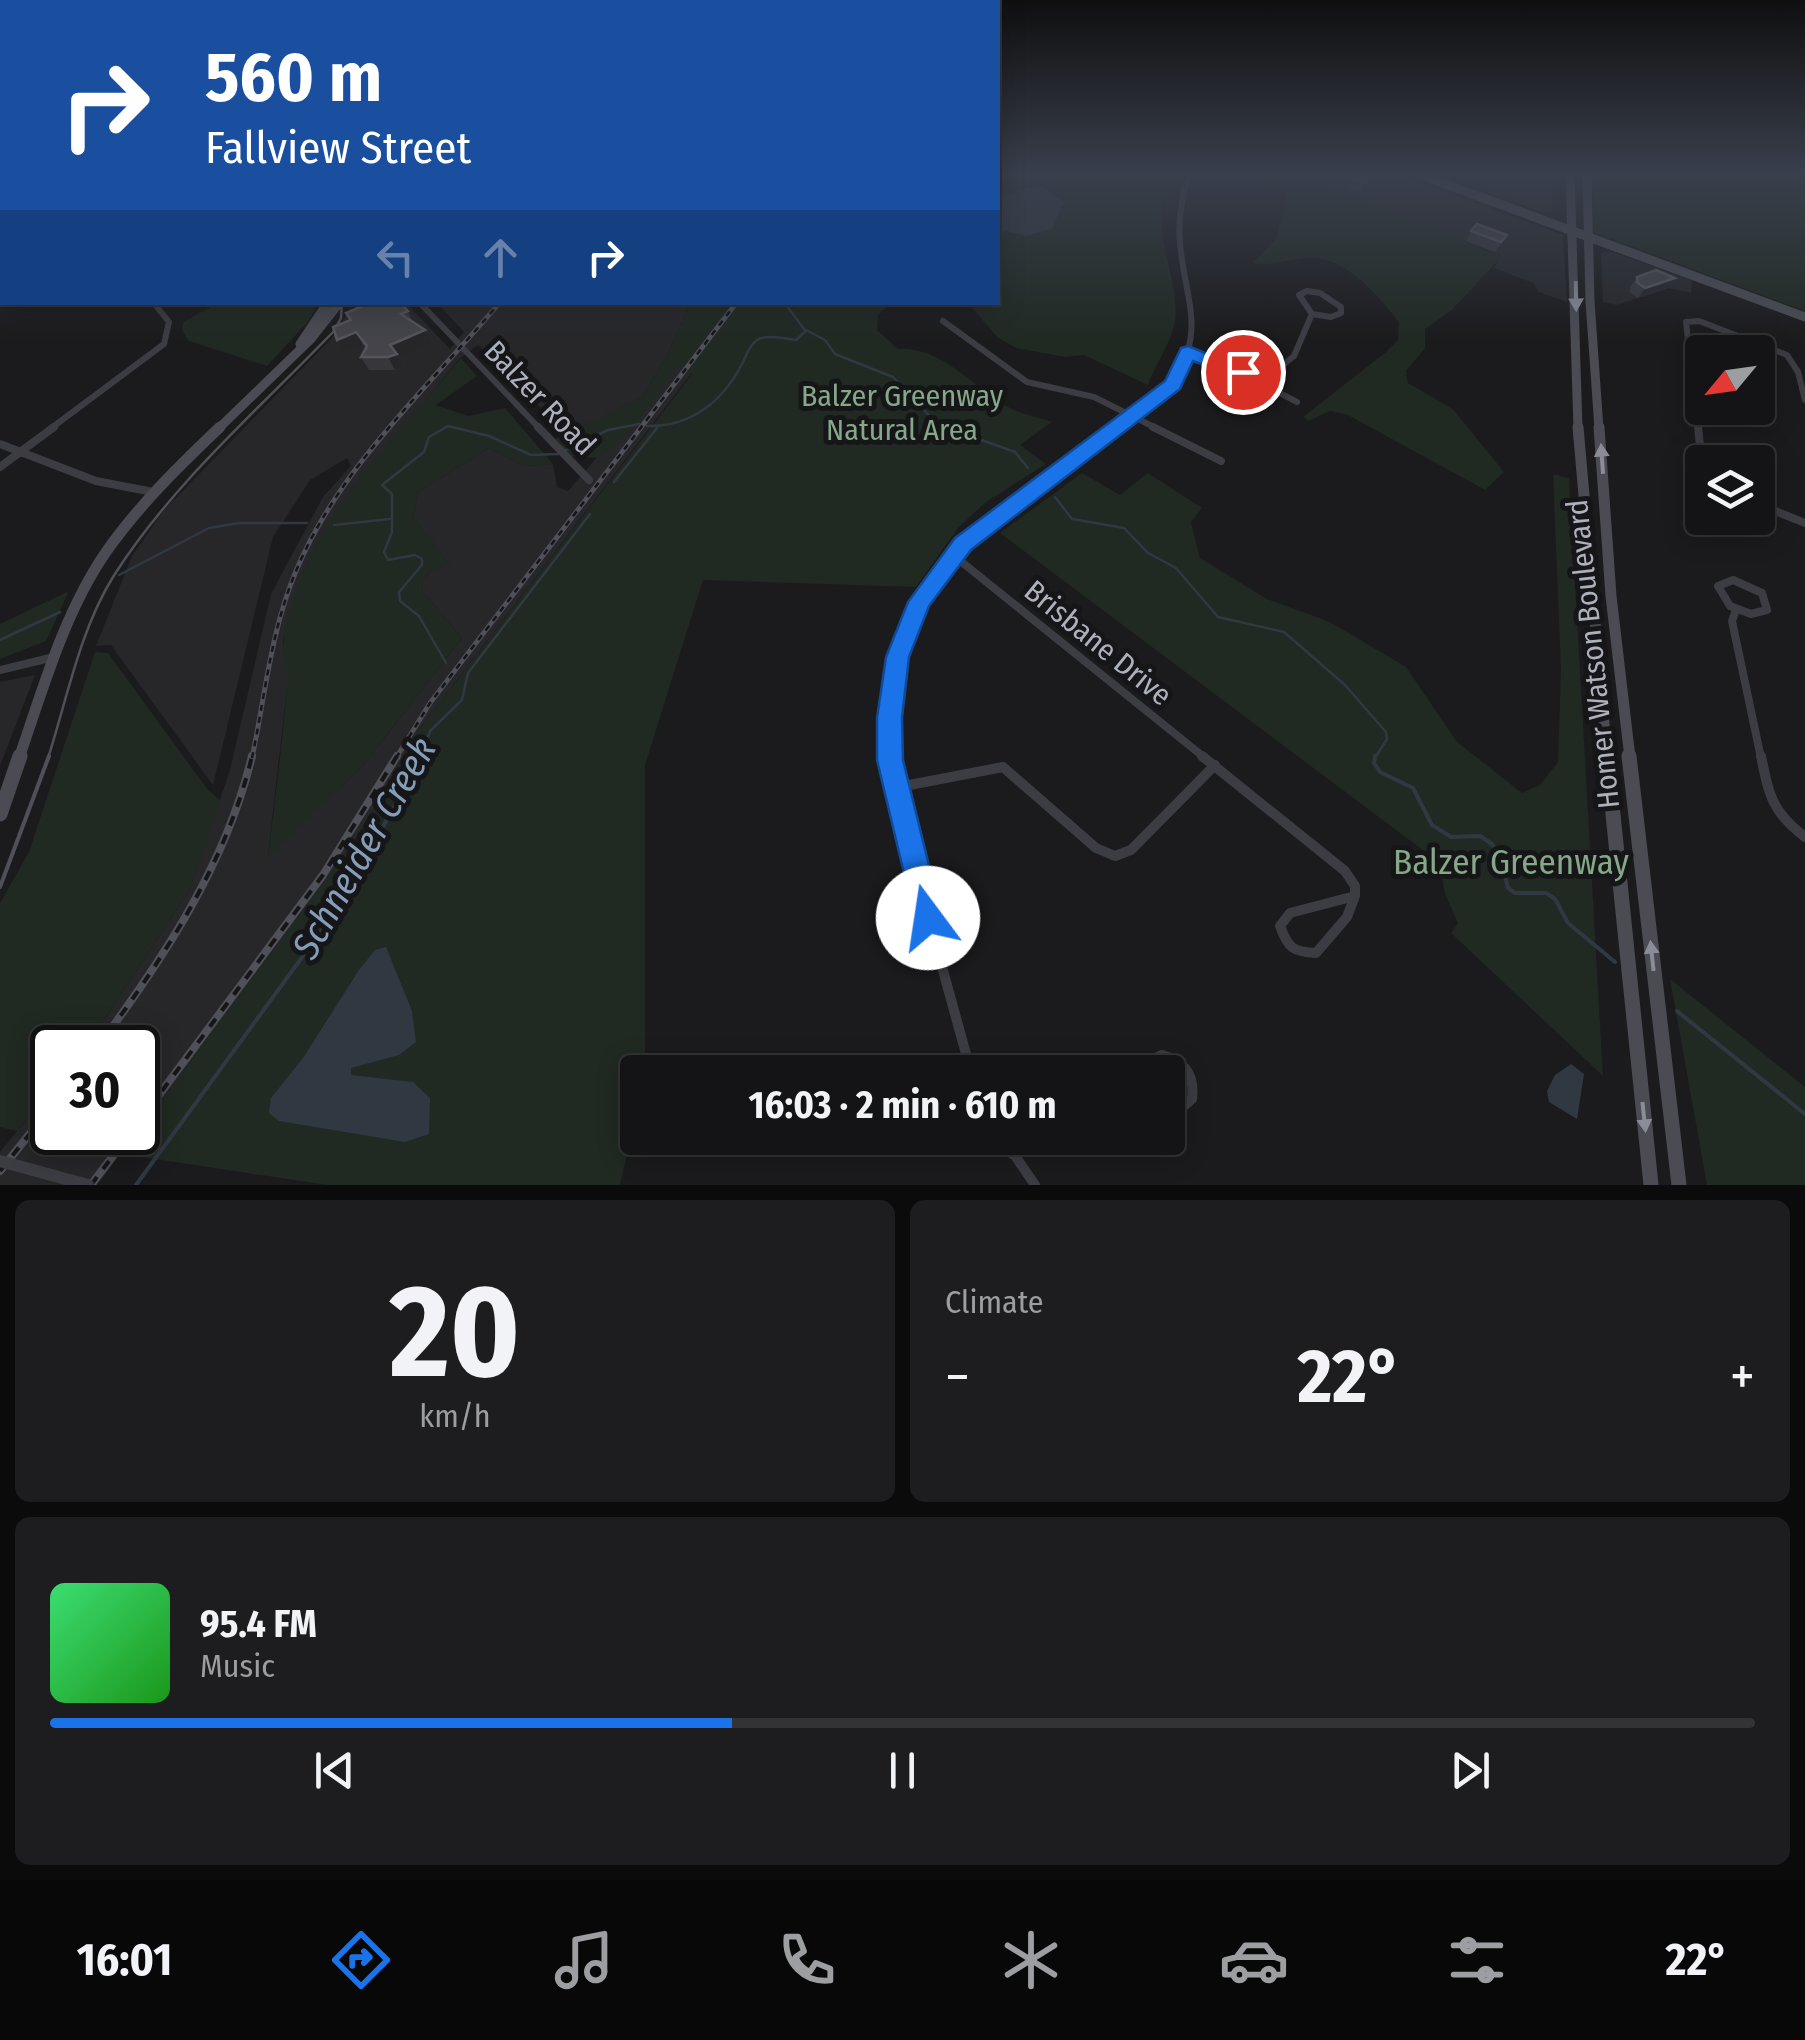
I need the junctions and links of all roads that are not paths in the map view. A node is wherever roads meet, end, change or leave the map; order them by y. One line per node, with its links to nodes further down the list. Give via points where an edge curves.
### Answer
1 (1178, 230): 13 (street, via 1190,292)
2 (1573, 230): 4 (main road); 44 (main road, Homer Watson Boulevard, one-way to 44, via 1576,401 1590,590)
3 (1587, 230): 4 (main road, Homer Watson Boulevard)
4 (1587, 235): 10 (main road); 45 (main road, Homer Watson Boulevard, one-way to 4, via 1612,596)
5 (156, 305): 21 (street, via 168,319 169,335 154,354)
6 (326, 305): 12 (main road)
7 (337, 305): 12 (main road)
8 (422, 305): 24 (street, Balzer Road)
9 (1312, 314): 9 (street, via 1299,295 1307,290 1341,313); 15 (street, via 1294,356)
10 (1805, 317)
11 (942, 321): 18 (street, via 1028,382 1086,394)
12 (299, 348): 25 (main road)
13 (1188, 352): 15 (street); 18 (street, via 1173,384)
14 (1802, 373): 16 (street); 20 (street, via 1787,355 1700,322 1684,324)
15 (1262, 382): 17 (street)
16 (1805, 400)
17 (1297, 402)
18 (1134, 417): 22 (street); 28 (street)
19 (0, 444): 21 (street)
20 (1700, 445)
21 (21, 452): 23 (street); 25 (street, via 96,481)
22 (1221, 461)
23 (0, 467)
24 (589, 480)
25 (153, 492): 30 (main road, via 97,566)
26 (1775, 511): 27 (street)
27 (1805, 523)
28 (953, 555): 32 (street, Brisbane Drive); 33 (street, via 919,602 898,657 889,718)
29 (1736, 610): 29 (street, via 1755,615 1768,605 1748,584 1721,582 1721,598); 35 (street, via 1732,621 1769,795 1782,820)
30 (54, 657): 31 (street); 34 (main road)
31 (0, 670)
32 (1216, 765): 33 (street, via 1131,850 1115,856 1096,848 1004,767); 36 (street, Brisbane Drive, via 1345,872)
33 (894, 788): 37 (street)
34 (0, 814)
35 (1805, 837)
36 (1356, 896): 36 (street, via 1283,918 1287,946 1316,953)
37 (965, 1055)
38 (1185, 1067): 39 (street, via 1194,1085)
39 (1185, 1105)
40 (1013, 1155): 43 (street)
41 (0, 1161): 42 (street, bridge)
42 (88, 1185)
43 (1035, 1185)
44 (1651, 1185)
45 (1679, 1185)

